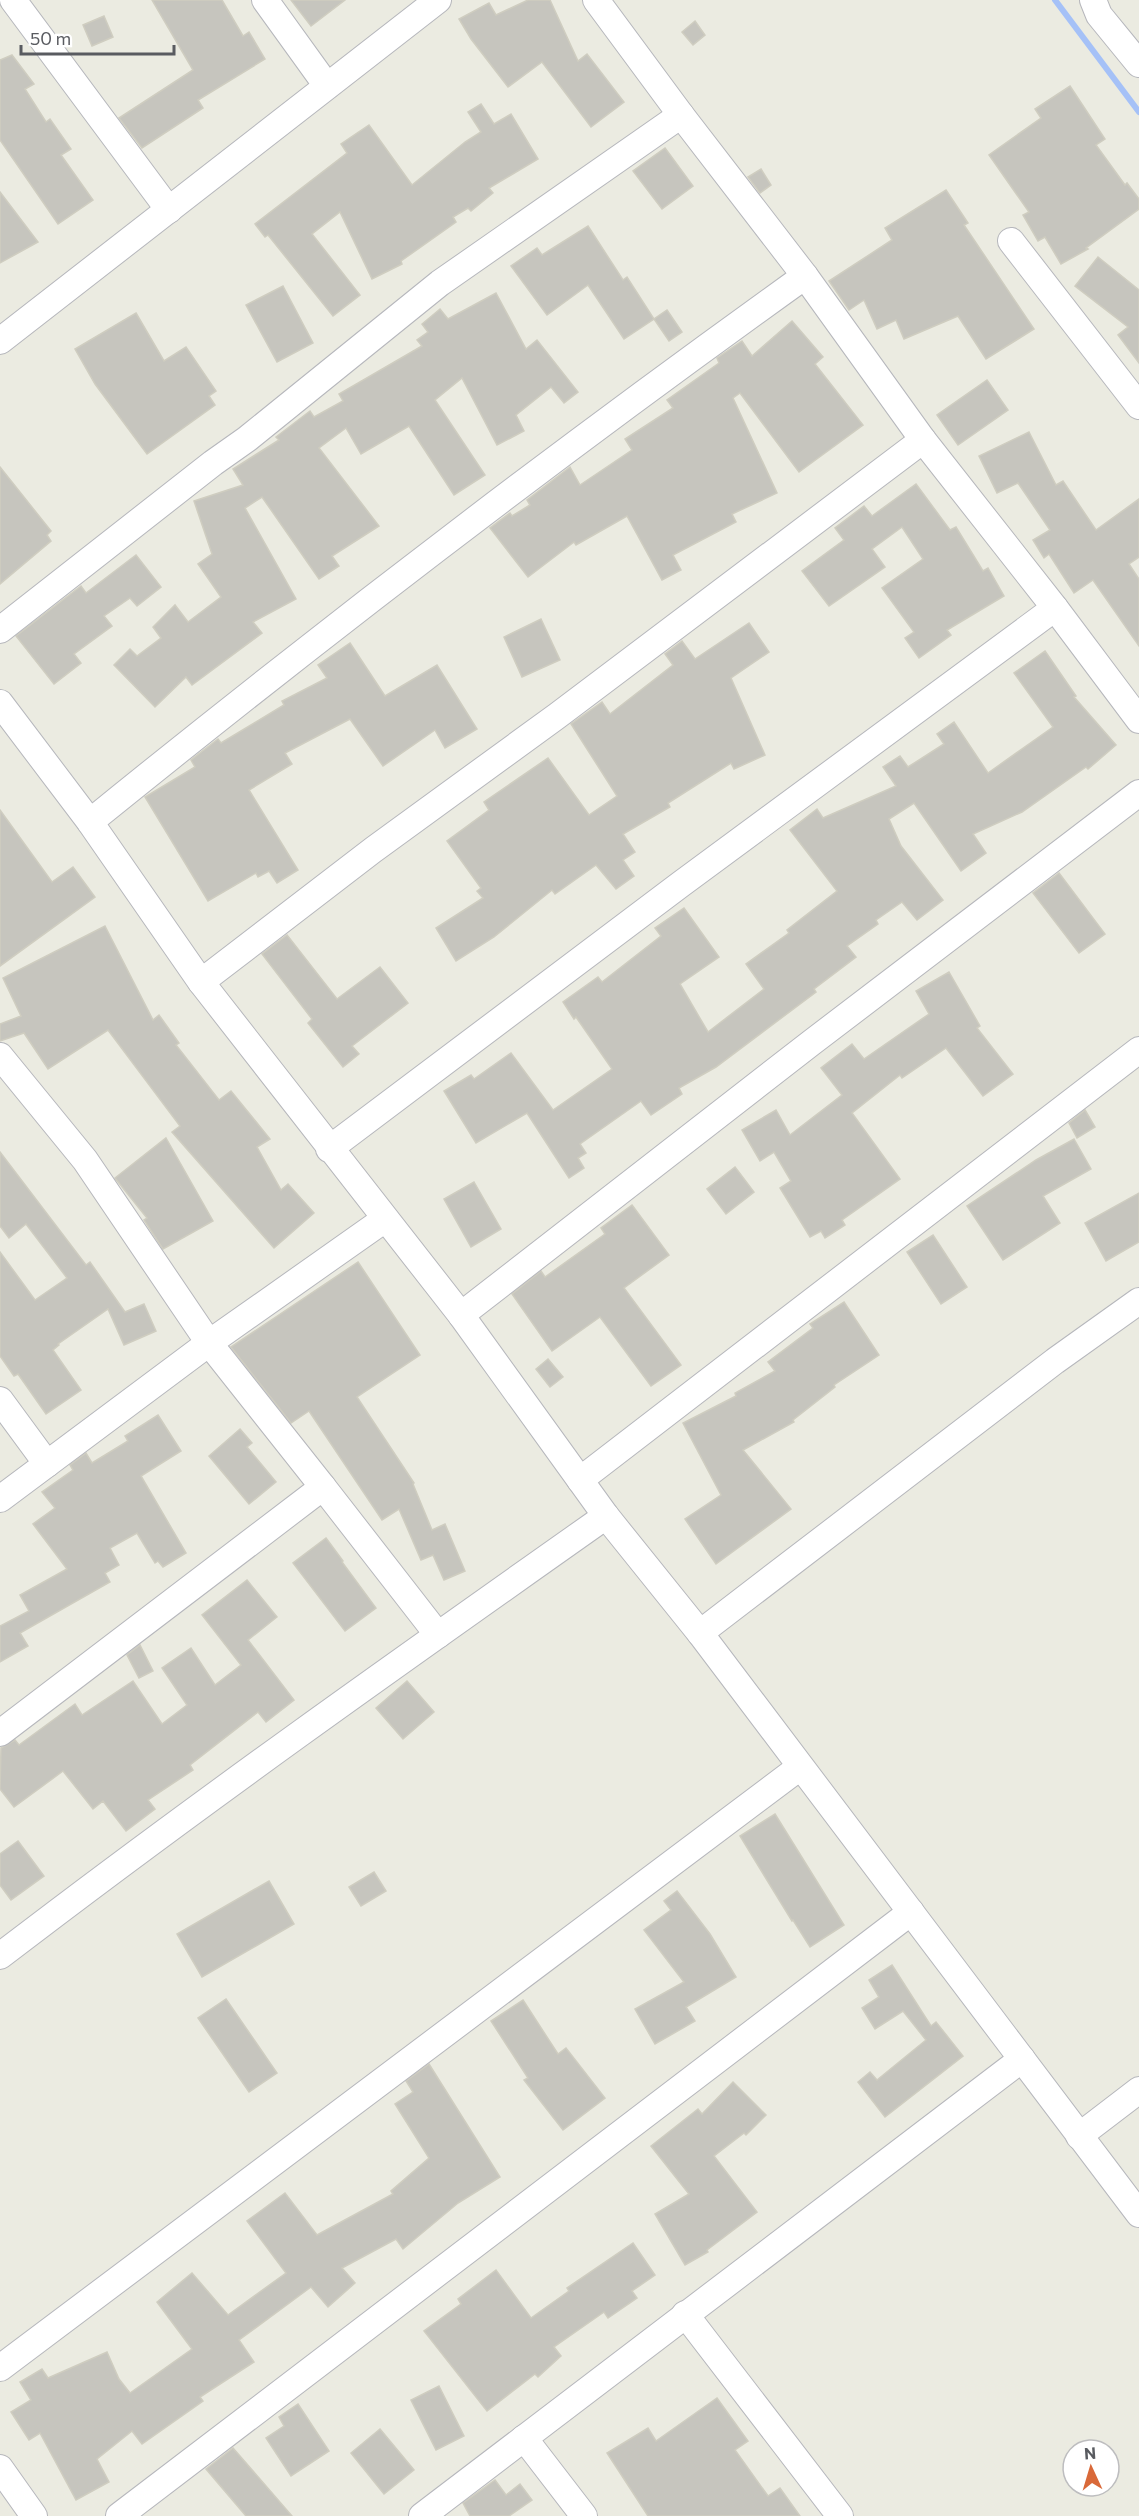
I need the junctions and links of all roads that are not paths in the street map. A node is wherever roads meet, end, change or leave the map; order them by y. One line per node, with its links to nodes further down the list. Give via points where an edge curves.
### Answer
1 (12, 0): 9 (street)
2 (265, 0): 7 (street)
3 (438, 0): 7 (street)
4 (596, 0): 8 (street)
5 (1094, 0): 6 (street, via 1099,15)
6 (1139, 64)
7 (327, 86): 9 (street)
8 (681, 116): 11 (street); 16 (street, via 440,283 248,439)
9 (169, 210): 12 (street)
10 (1011, 241): 13 (street)
11 (805, 276): 14 (street); 20 (street, via 445,542)
12 (2, 336)
13 (1139, 406)
14 (923, 440): 15 (street); 21 (street)
15 (1055, 608): 18 (street); 24 (street)
16 (0, 630)
17 (0, 703): 20 (street)
18 (1139, 720)
19 (1139, 794): 27 (street)
20 (90, 822): 21 (street)
21 (201, 982): 24 (street)
22 (1139, 1050): 31 (street)
23 (0, 1056): 28 (street, via 85,1160)
24 (329, 1149): 25 (street)
25 (386, 1219): 27 (street); 28 (street)
26 (1139, 1301): 35 (street)
27 (461, 1315): 31 (street)
28 (209, 1343): 30 (street); 32 (street)
29 (0, 1400): 30 (street)
30 (47, 1464): 33 (street)
31 (580, 1480): 34 (street)
32 (323, 1487): 36 (street); 37 (street)
33 (0, 1499)
34 (606, 1516): 35 (street); 36 (street)
35 (700, 1633): 38 (street)
36 (438, 1635): 40 (street, via 128,1858)
37 (0, 1733)
38 (800, 1767): 39 (street); 46 (street)
39 (911, 1912): 41 (street); 50 (street)
40 (0, 1956)
41 (1022, 2059): 43 (street); 45 (street)
42 (1139, 2090): 43 (street)
43 (1079, 2136): 44 (street)
44 (1139, 2214)
45 (685, 2314): 47 (street); 53 (street)
46 (0, 2368)
47 (524, 2438): 51 (street); 52 (street)
48 (0, 2468): 49 (street)
49 (34, 2516)
50 (119, 2516)
51 (422, 2516)
52 (584, 2516)
53 (840, 2516)

